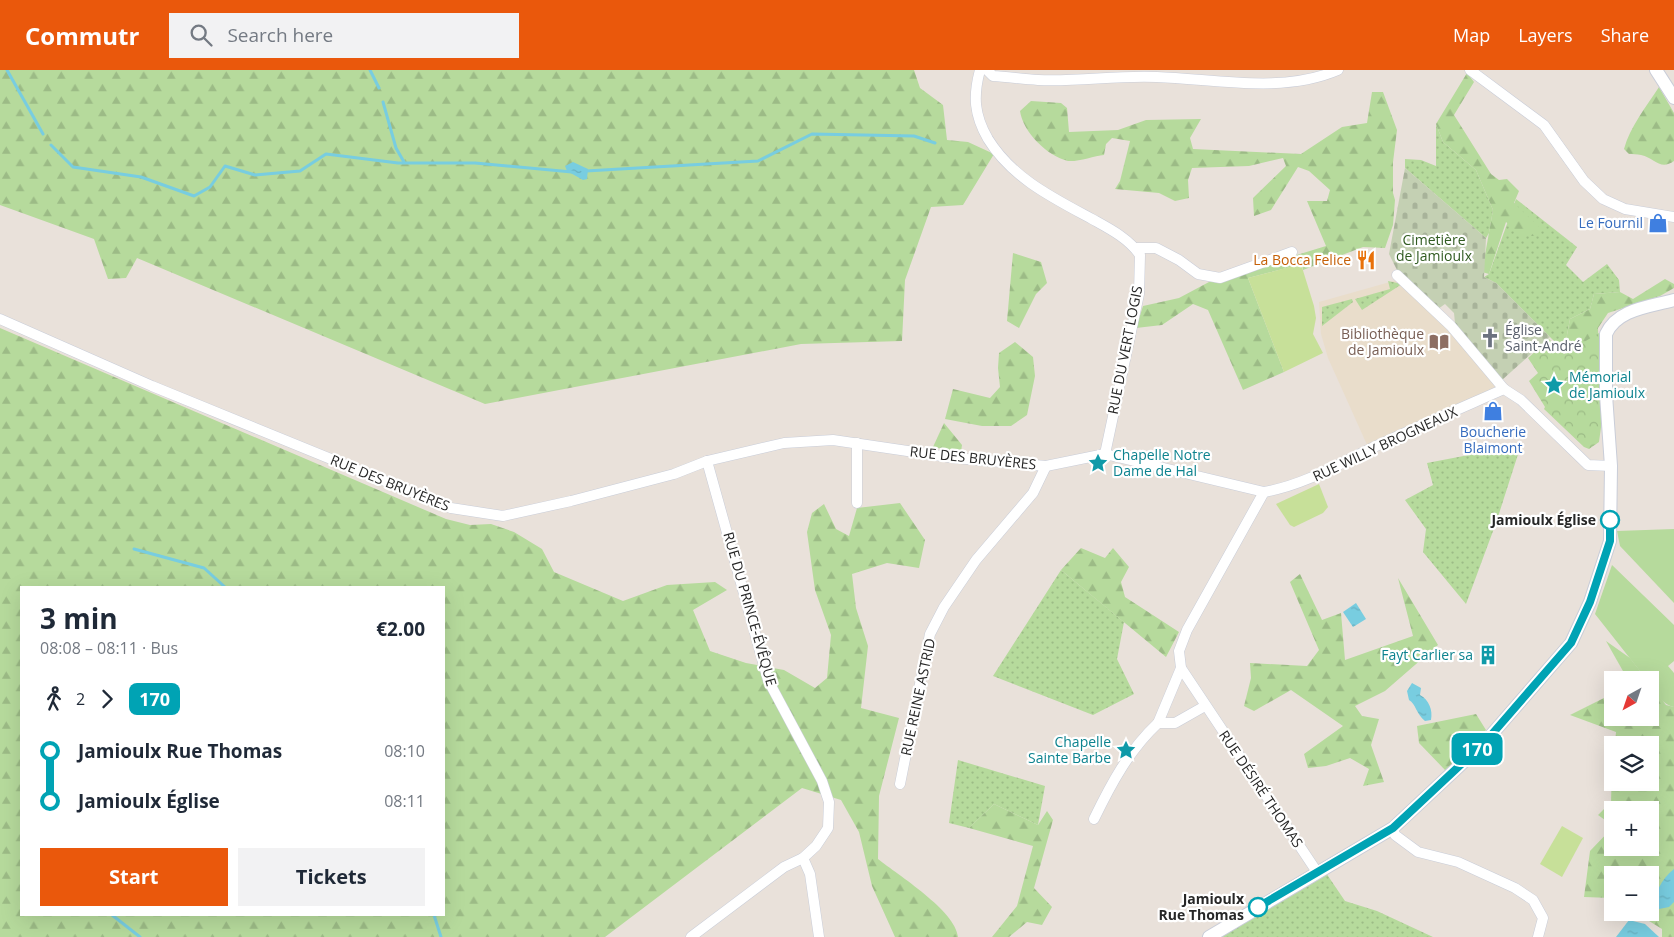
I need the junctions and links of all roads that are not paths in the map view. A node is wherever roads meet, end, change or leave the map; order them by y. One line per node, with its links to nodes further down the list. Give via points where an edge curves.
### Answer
1 (980, 70): 8 (street, via 974,102 977,116 1009,168 1125,238)
2 (987, 70): 3 (street, via 993,76 1039,80 1156,76 1275,82 1321,77)
3 (1338, 70)
4 (1470, 70): 7 (street, via 1544,125 1584,181 1603,198 1625,209)
5 (1656, 70): 6 (street)
6 (1674, 98)
7 (1674, 217)
8 (1135, 248): 9 (street, via 1156,248 1198,274 1220,278); 15 (street, RUE DU VERT LOGIS, via 1140,255 1139,294)
9 (1292, 252)
10 (1397, 275): 13 (street, via 1452,326)
11 (1674, 300): 18 (street, via 1618,318 1606,334)
12 (0, 319): 16 (street, RUE DES BRUYÈRES, via 152,386 451,508 503,516 674,474)
13 (1504, 389): 18 (street, via 1521,400 1588,465); 19 (street, RUE WILLY BROGNEAUX, via 1312,478 1287,488)
14 (858, 443): 16 (street, RUE DES BRUYÈRES, via 833,440 784,443); 17 (street, RUE DES BRUYÈRES, via 955,458); 20 (street)
15 (1105, 454): 17 (street, RUE DES BRUYÈRES); 19 (street, RUE DES BRUYÈRES)
16 (707, 460): 27 (street, RUE DU PRINCE-ÉVÊQUE, via 768,680 822,781 829,802 828,828)
17 (1046, 466): 24 (street, RUE REINE ASTRID, via 1033,493 976,560 930,634)
18 (1611, 466): 26 (street, via 1610,541 1590,602 1571,643 1486,741)
19 (1264, 492): 21 (street, via 1186,630 1179,651)
20 (857, 503)
21 (1181, 668): 22 (street, RUE DÉSIRÉ THOMAS); 23 (street)
22 (1205, 706): 23 (street, via 1175,723); 28 (street, RUE DÉSIRÉ THOMAS)
23 (1158, 723): 25 (street, via 1142,739 1112,781)
24 (900, 784)
25 (1094, 819)
26 (1393, 828): 28 (street); 32 (street, via 1395,836 1418,852 1458,862 1515,888 1533,900 1543,918)
27 (803, 858): 29 (street, RUE DU PRINCE-ÉVÊQUE, via 784,868); 30 (street, via 810,874)
28 (1317, 872): 31 (street)
29 (691, 937)
30 (819, 937)
31 (1208, 937)
32 (1538, 937)

